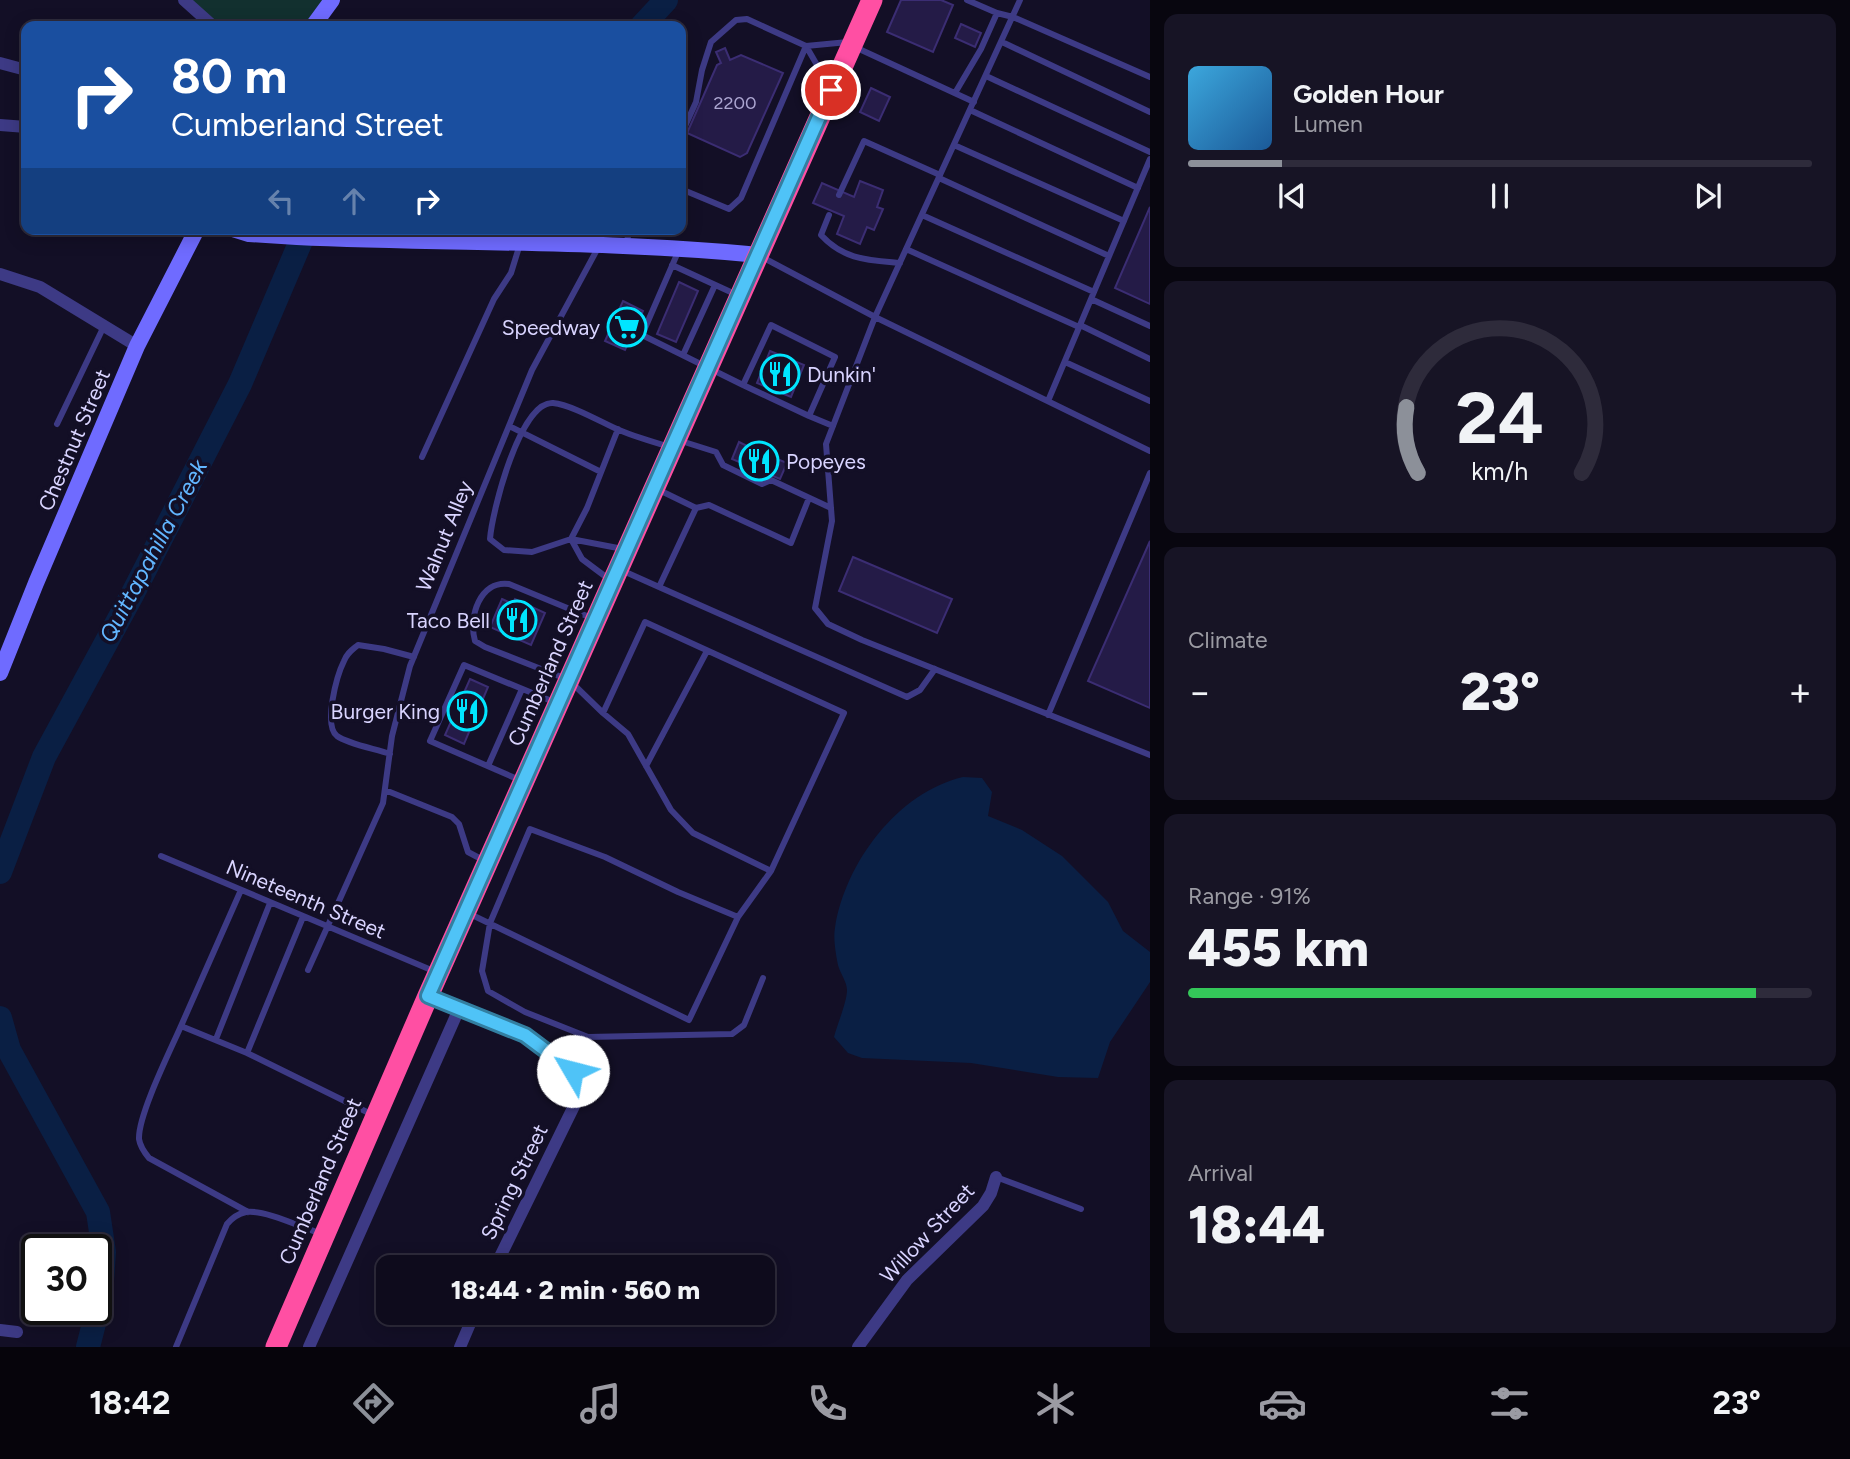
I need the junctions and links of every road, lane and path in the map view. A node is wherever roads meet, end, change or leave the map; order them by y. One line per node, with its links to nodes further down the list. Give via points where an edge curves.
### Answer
1 (184, 0): 8 (street)
2 (332, 0): 9 (street)
3 (872, 0): 11 (highway, Cumberland Street)
4 (967, 0): 6 (lane)
5 (1020, 0): 7 (lane)
6 (997, 13): 7 (lane); 18 (lane)
7 (1013, 17): 10 (lane); 16 (lane)
8 (207, 21)
9 (317, 21)
10 (1002, 42): 15 (lane); 21 (lane)
11 (853, 43): 12 (lane); 17 (highway, Cumberland Street); 18 (lane)
12 (806, 46): 17 (lane); 22 (lane, via 747,19 736,20 711,42); 30 (lane, via 741,198 729,209)
13 (0, 63): 14 (street)
14 (21, 69)
15 (986, 76): 19 (lane); 26 (lane)
16 (1150, 77)
17 (831, 90): 42 (highway, Cumberland Street)
18 (955, 93): 19 (lane)
19 (974, 102): 20 (lane)
20 (970, 110): 25 (lane); 29 (lane)
21 (1150, 112)
22 (686, 124)
23 (0, 125): 24 (street)
24 (21, 127)
25 (954, 145): 28 (lane); 34 (lane)
26 (1150, 152)
27 (1150, 159): 29 (lane)
28 (939, 177): 31 (lane, via 864,141); 33 (lane); 43 (lane)
29 (1138, 188): 34 (lane)
30 (686, 191)
31 (839, 195)
32 (829, 215): 44 (lane, via 821,235 834,250)
33 (922, 215): 41 (lane); 49 (lane)
34 (1124, 221): 43 (lane)
35 (194, 235): 54 (street, Chestnut Street)
36 (265, 235): 38 (street)
37 (628, 237): 39 (street); 40 (street)
38 (520, 243): 39 (street); 70 (lane, via 511,273 494,299)
39 (600, 244): 64 (lane, Walnut Alley, via 532,370)
40 (680, 247): 42 (street); 45 (lane)
41 (906, 249): 44 (lane); 52 (lane)
42 (759, 255): 48 (highway, Cumberland Street); 50 (lane)
43 (1109, 256): 49 (lane)
44 (900, 263): 50 (lane)
45 (672, 265): 47 (lane); 55 (lane, via 642,335)
46 (0, 274): 51 (street, via 40,287)
47 (715, 285): 48 (lane); 55 (lane)
48 (740, 296): 58 (highway, Cumberland Street)
49 (1092, 296): 52 (lane); 53 (lane)
50 (875, 317): 60 (lane); 65 (lane)
51 (104, 326): 54 (street); 63 (lane)
52 (1080, 326): 56 (lane); 57 (lane)
53 (1150, 326)
54 (137, 346): 84 (street, Chestnut Street)
55 (683, 355): 58 (lane)
56 (1150, 359)
57 (1065, 362): 60 (lane); 61 (lane)
58 (708, 367): 59 (lane); 68 (highway, Cumberland Street)
59 (743, 385): 62 (lane); 62 (lane, via 771,325 835,357)
60 (1048, 401): 69 (lane)
61 (1150, 401)
62 (809, 416): 65 (lane)
63 (57, 424)
64 (509, 426): 67 (lane); 82 (lane, Walnut Alley)
65 (833, 426): 76 (lane, via 826,444)
66 (618, 429): 67 (lane, via 554,403 540,406); 68 (lane); 71 (lane)
67 (523, 433): 71 (lane); 77 (lane, via 502,480 490,539 504,550 533,552)
68 (674, 443): 73 (highway, Cumberland Street); 74 (lane, via 716,453 723,465 762,484 771,480)
69 (1150, 451)
70 (422, 457)
71 (601, 472): 77 (lane)
72 (1150, 473): 89 (lane)
73 (654, 488): 75 (lane); 78 (highway, Cumberland Street)
74 (809, 498): 75 (lane, via 791,543 709,505); 76 (lane)
75 (696, 508): 79 (lane)
76 (831, 508): 83 (lane, via 815,608 828,624)
77 (571, 539): 78 (lane); 78 (lane, via 582,559)
78 (620, 567): 79 (lane); 80 (highway, Cumberland Street)
79 (659, 587): 83 (lane, via 907,697 920,690)
80 (596, 621): 85 (highway, Cumberland Street); 85 (lane, via 509,584 494,584 485,590 474,619 475,641)
81 (707, 651): 88 (lane, via 645,622); 93 (lane); 98 (lane, via 844,713)
82 (414, 657): 90 (lane, Walnut Alley); 90 (lane, via 358,645 343,662 337,682 331,729 337,737)
83 (935, 669): 89 (lane)
84 (0, 673)
85 (569, 680): 87 (highway, Cumberland Street); 88 (lane)
86 (522, 689): 87 (lane); 92 (lane); 92 (lane, via 464,665 430,741)
87 (559, 704): 94 (highway, Cumberland Street)
88 (603, 713): 93 (lane, via 628,734)
89 (1048, 715): 91 (lane)
90 (390, 754): 95 (lane, Walnut Alley)
91 (1150, 755)
92 (488, 766): 94 (lane)
93 (646, 766): 98 (lane, via 671,810 693,833)
94 (524, 782): 97 (highway, Cumberland Street)
95 (385, 790): 97 (lane, via 452,817 468,852); 105 (lane, Walnut Alley)
96 (161, 856): 99 (lane, Nineteenth Street)
97 (487, 863): 101 (highway, Cumberland Street)
98 (771, 871): 103 (lane)
99 (241, 890): 100 (lane, Nineteenth Street); 112 (lane)
100 (270, 903): 102 (lane, Nineteenth Street); 114 (lane)
101 (466, 911): 104 (lane); 107 (highway, Cumberland Street)
102 (303, 917): 105 (lane, Nineteenth Street); 115 (lane)
103 (738, 917): 104 (lane, via 606,857 530,830); 111 (lane)
104 (490, 923): 111 (lane); 113 (lane, via 482,971 488,991 525,1012 588,1037)
105 (326, 927): 106 (lane, Walnut Alley); 107 (lane, Nineteenth Street)
106 (308, 970)
107 (438, 973): 109 (highway, Cumberland Street)
108 (763, 978): 113 (lane, via 744,1025 732,1034)
109 (428, 996): 110 (street, Spring Street); 116 (highway, Cumberland Street)
110 (459, 1009): 121 (street, Spring Street, via 525,1035 573,1071 575,1104); 127 (street)
111 (689, 1020): 113 (lane)
112 (181, 1026): 114 (lane); 119 (lane, via 140,1129 142,1149 149,1158)
113 (684, 1035)
114 (216, 1039): 115 (lane)
115 (247, 1053): 116 (lane)
116 (374, 1116): 120 (highway, Cumberland Street)
117 (996, 1177): 118 (lane); 129 (street, Willow Street, via 982,1206 907,1280)
118 (1081, 1209)
119 (248, 1212): 120 (lane); 125 (lane, via 226,1224)
120 (324, 1235): 126 (highway, Cumberland Street)
121 (501, 1255)
122 (469, 1325): 128 (street)
123 (0, 1330): 124 (street)
124 (17, 1332)
125 (176, 1347)
126 (276, 1347)
127 (309, 1347)
128 (460, 1347)
129 (858, 1347)

